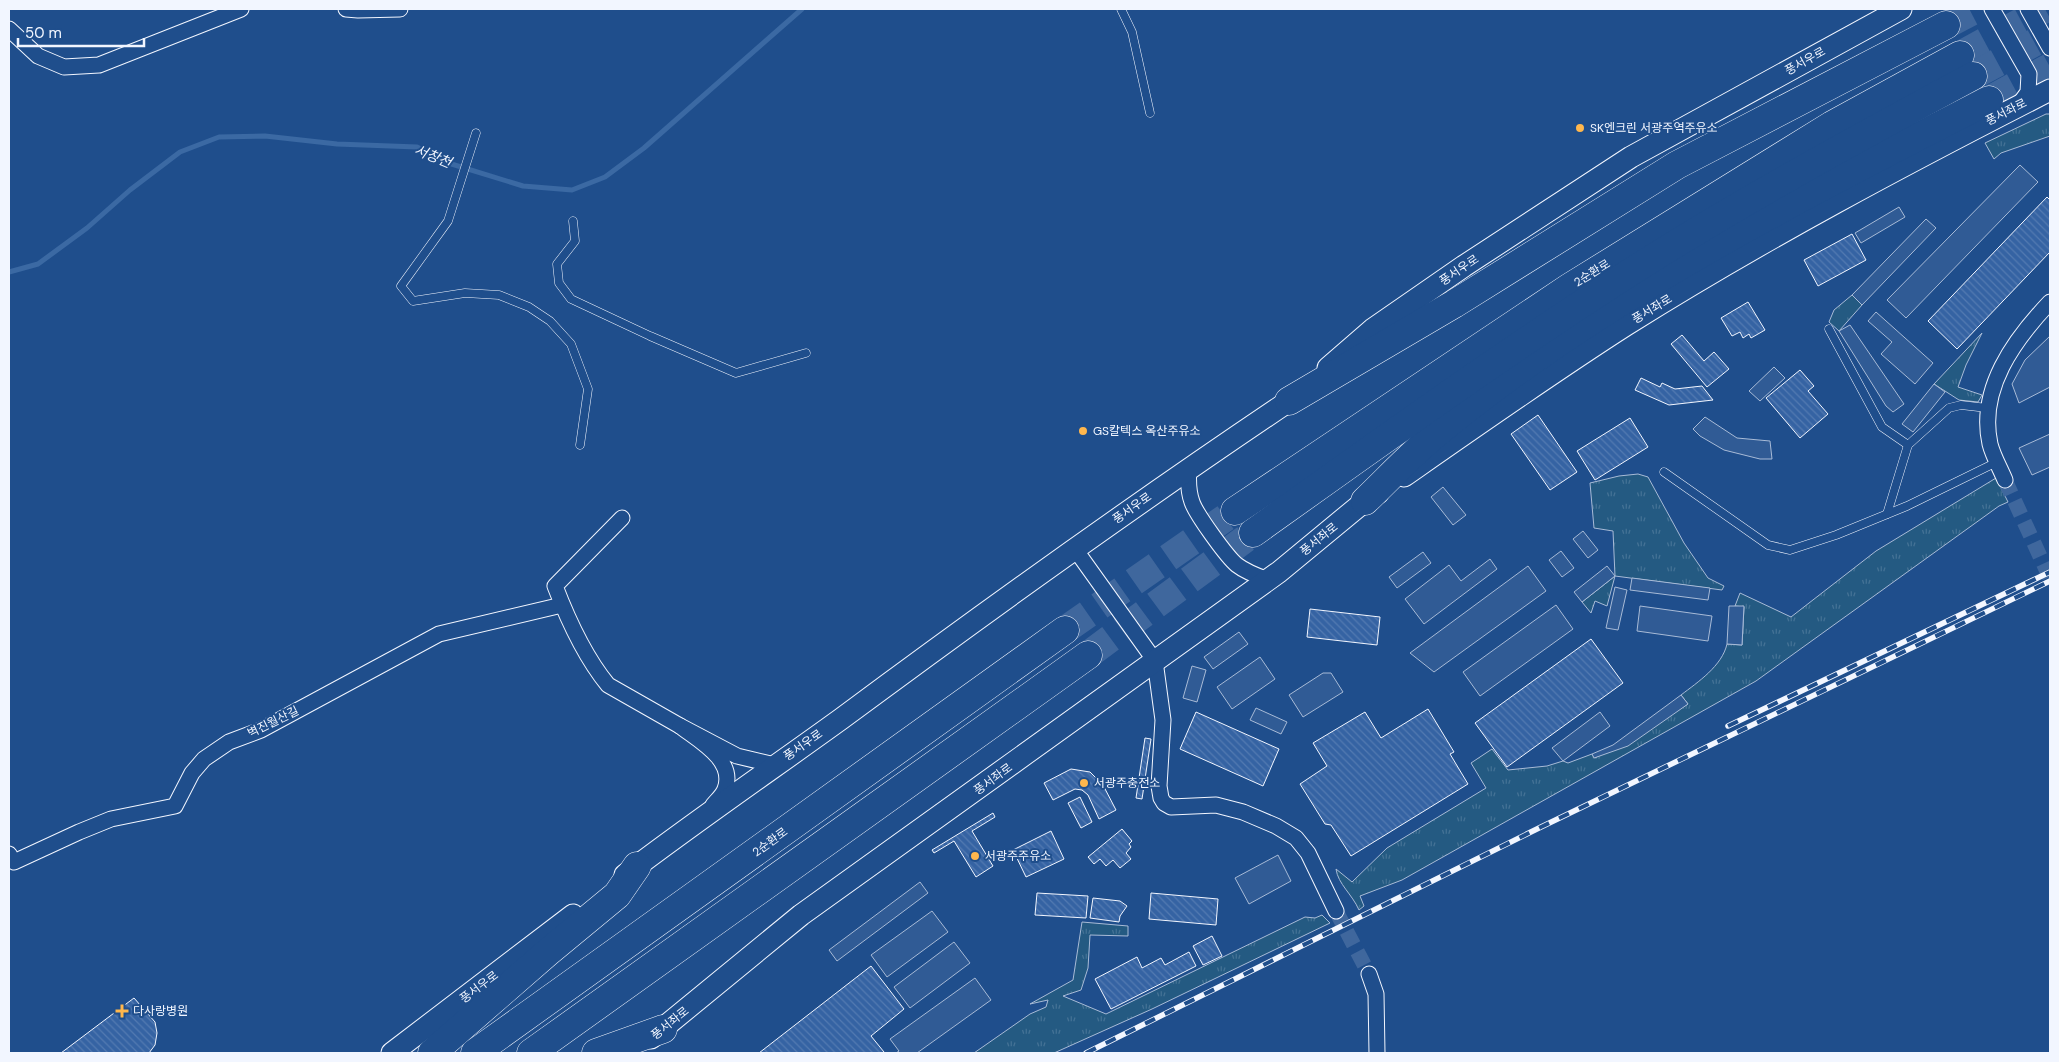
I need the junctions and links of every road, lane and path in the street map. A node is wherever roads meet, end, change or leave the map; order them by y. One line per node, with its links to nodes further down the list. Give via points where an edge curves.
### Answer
1 (242, 9): 9 (street, via 99,65 64,67 38,56)
2 (346, 9): 3 (street)
3 (400, 9)
4 (1121, 9): 14 (lane, via 1132,32)
5 (1901, 9): 20 (street, 풍서우로, via 1631,157 1373,329)
6 (1992, 9): 13 (street, via 2028,74 2028,92)
7 (2028, 9): 10 (street)
8 (1946, 25): 20 (highway, via 1677,166 1454,304)
9 (9, 29)
10 (2050, 48)
11 (2050, 90): 13 (street, 풍서좌로)
12 (1989, 100): 28 (highway, via 1764,218 1638,290 1498,385 1441,430)
13 (2017, 107): 28 (street, 풍서좌로, via 1683,290)
14 (1150, 112)
15 (476, 133): 22 (lane, via 448,221 401,286 413,301 466,293 499,295 529,307 550,321 571,344 588,389)
16 (573, 221): 19 (lane, via 576,241 557,264 559,283 571,299 736,373)
17 (2050, 302): 21 (street, via 2003,364)
18 (1829, 329): 23 (lane, via 1882,427)
19 (806, 354)
20 (1289, 401): 25 (street, 풍서우로)
21 (1987, 408): 23 (lane, via 1961,405 1948,408); 24 (street, via 1990,444)
22 (580, 445)
23 (1908, 445): 30 (lane)
24 (1997, 462): 27 (street); 30 (lane)
25 (1189, 468): 33 (street, 풍서우로); 34 (street, via 1190,493 1197,514 1234,564)
26 (1664, 472): 30 (lane, via 1768,545 1790,550)
27 (2005, 480)
28 (1365, 501): 34 (street, 풍서좌로)
29 (1235, 511): 32 (highway, 2순환로, via 1570,287 1832,125 1967,65 1820,160 1614,283 1472,378)
30 (1887, 514)
31 (622, 518): 35 (street, via 555,586)
32 (1253, 533)
33 (1075, 549): 38 (street); 40 (street, 풍서우로)
34 (1268, 580): 38 (street, 풍서좌로)
35 (562, 605): 39 (street, via 608,685); 42 (street, 벽진월산길, via 440,634 261,730 229,742 204,759 175,806 111,819 14,862)
36 (1065, 630): 49 (highway, 2순환로)
37 (1088, 655): 50 (highway)
38 (1155, 661): 44 (street, via 1162,720 1160,786 1164,803 1171,807 1216,805 1243,812 1296,838 1308,853); 46 (street, 풍서좌로, via 801,915)
39 (680, 726): 40 (street, via 737,756); 41 (street, via 713,751 726,772 724,791)
40 (775, 765): 41 (street, 풍서우로)
41 (708, 812): 43 (street, 풍서우로)
42 (9, 854)
43 (637, 866): 47 (street, 풍서우로); 48 (highway, via 617,895)
44 (1336, 912)
45 (1369, 974): 53 (street, via 1376,994)
46 (663, 1029): 51 (highway); 52 (street, 풍서좌로)
47 (392, 1053)
48 (432, 1053)
49 (475, 1053)
50 (531, 1053)
51 (596, 1053)
52 (631, 1053)
53 (1377, 1053)

